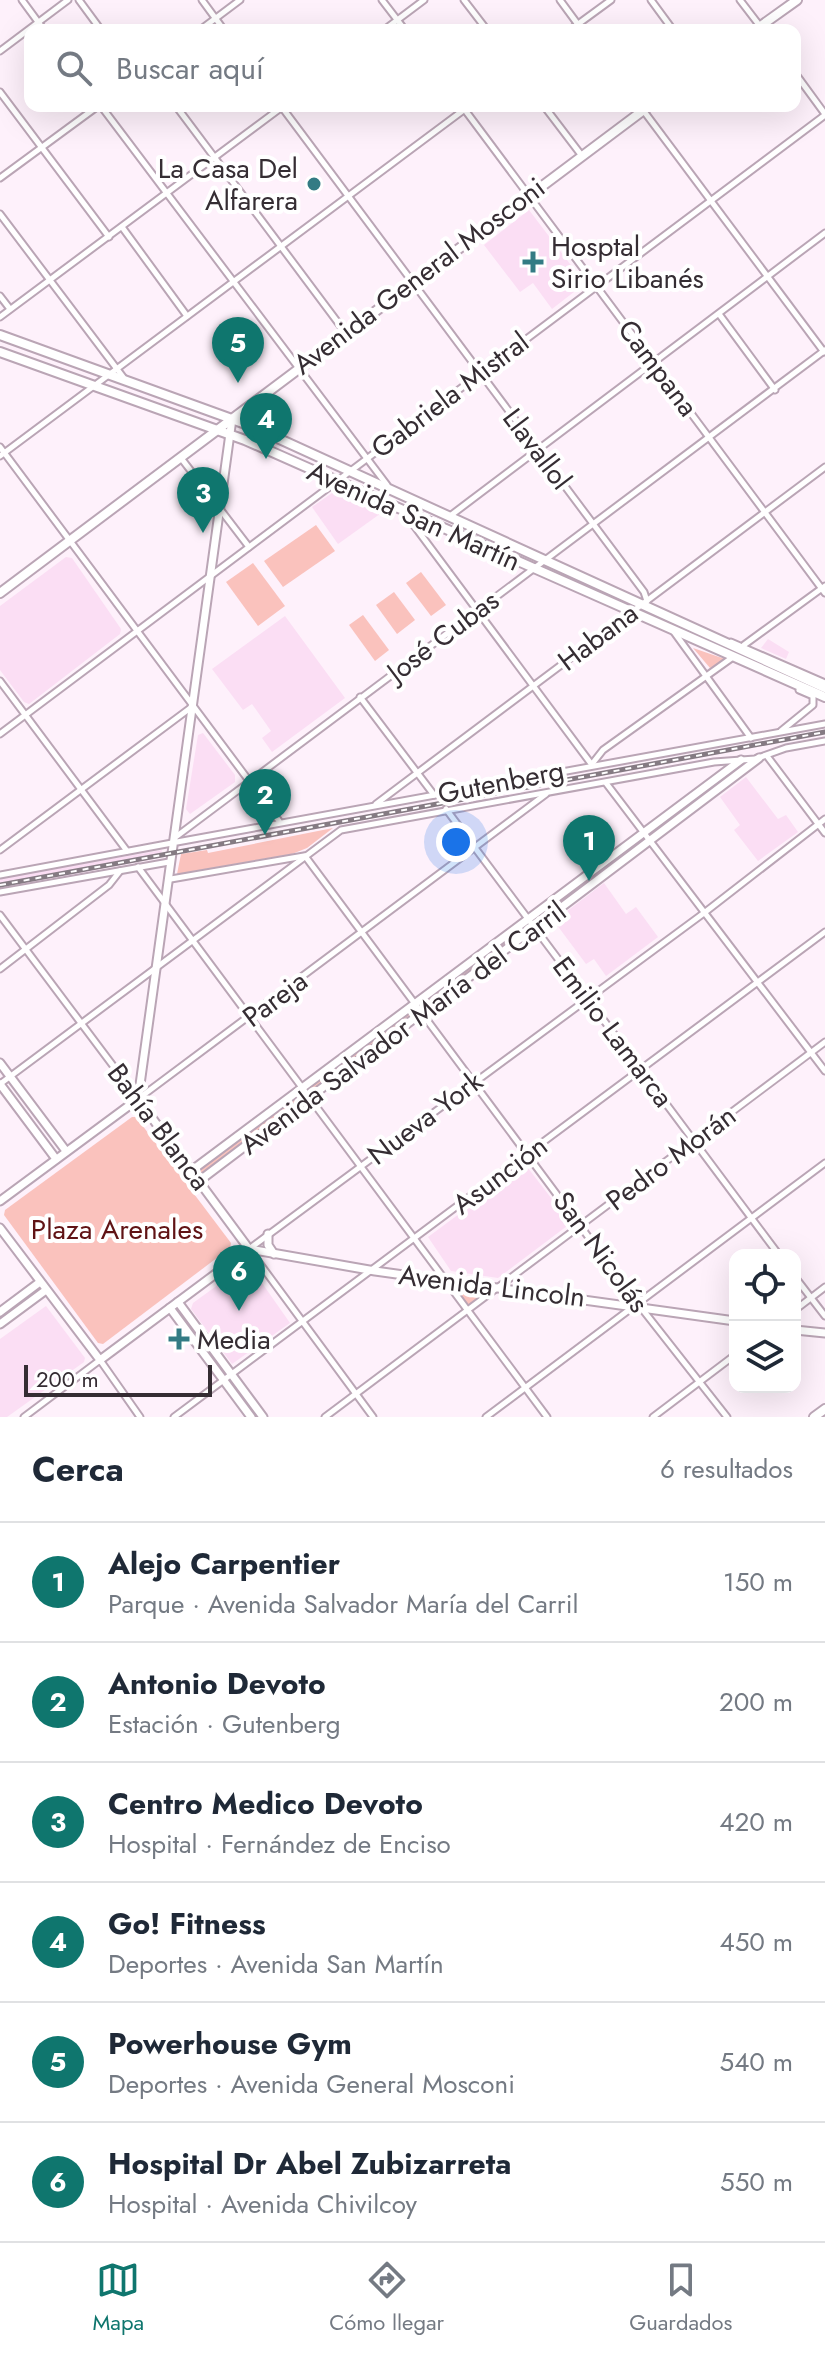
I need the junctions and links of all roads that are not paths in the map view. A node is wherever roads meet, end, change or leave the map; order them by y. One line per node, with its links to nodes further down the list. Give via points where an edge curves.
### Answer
1 (22, 0): 16 (street)
2 (68, 0): 16 (street)
3 (79, 0): 17 (street)
4 (202, 0): 14 (street)
5 (240, 0): 14 (street)
6 (382, 0): 15 (street)
7 (424, 0): 15 (street)
8 (464, 0): 22 (street)
9 (560, 0): 23 (street)
10 (611, 0): 24 (street)
11 (651, 0): 25 (street)
12 (740, 0): 26 (street)
13 (797, 0): 27 (main road)
14 (215, 18): 18 (street); 19 (street)
15 (397, 20): 20 (street); 21 (street)
16 (39, 23)
17 (97, 24)
18 (208, 24)
19 (220, 24)
20 (392, 24)
21 (400, 24)
22 (482, 24)
23 (578, 24)
24 (583, 24)
25 (669, 24)
26 (756, 24)
27 (766, 24)
28 (24, 34): 29 (street)
29 (0, 51)
30 (801, 81): 42 (street)
31 (0, 92): 43 (street)
32 (91, 112): 43 (street)
33 (104, 112): 47 (street)
34 (181, 112): 44 (street)
35 (274, 112): 44 (street)
36 (286, 112): 49 (street, Llavallol)
37 (458, 112): 49 (street)
38 (469, 112): 48 (street, Campana)
39 (549, 112): 45 (street)
40 (638, 112): 45 (main road, Avenida General Mosconi)
41 (648, 112): 50 (street)
42 (825, 114): 50 (street, Gabriela Mistral)
43 (42, 148): 46 (street); 54 (street)
44 (214, 156): 47 (street); 55 (street)
45 (582, 156): 48 (main road, Avenida General Mosconi)
46 (0, 178)
47 (165, 194): 52 (street); 58 (street)
48 (529, 194): 59 (main road, Avenida General Mosconi); 60 (street, Campana)
49 (349, 196): 55 (street); 59 (street, Llavallol)
50 (711, 201): 56 (street); 60 (street, Gabriela Mistral)
51 (0, 214): 57 (street)
52 (122, 227): 54 (street); 64 (street)
53 (825, 233): 56 (street)
54 (109, 237): 57 (street)
55 (283, 245): 58 (street); 66 (street)
56 (767, 277): 63 (street); 68 (street)
57 (50, 280): 62 (street); 72 (street)
58 (233, 282): 64 (street); 71 (street)
59 (412, 282): 66 (main road, Avenida General Mosconi); 73 (street, Llavallol)
60 (597, 286): 70 (street, Campana); 73 (street, Gabriela Mistral)
61 (0, 296): 62 (street)
62 (10, 309): 65 (street)
63 (719, 313): 70 (street); 75 (street)
64 (187, 316): 72 (street)
65 (0, 317)
66 (345, 332): 71 (main road, Avenida General Mosconi)
67 (0, 335): 72 (main road, Avenida San Martín)
68 (824, 351): 75 (street, José Cubas)
69 (0, 352): 74 (main road, Avenida San Martín)
70 (653, 361): 79 (street, Campana); 80 (street)
71 (296, 368): 76 (main road, Avenida General Mosconi); 83 (street)
72 (115, 370): 74 (street); 76 (main road, Avenida San Martín)
73 (480, 373): 80 (street, Llavallol); 83 (street, Gabriela Mistral)
74 (97, 385): 77 (main road, Avenida San Martín); 81 (street)
75 (775, 390): 79 (street, José Cubas)
76 (232, 419): 77 (main road, Avenida General Mosconi); 78 (street); 85 (main road, Avenida San Martín)
77 (217, 430): 78 (main road, Avenida San Martín); 82 (main road, Avenida General Mosconi)
78 (231, 435): 86 (main road, Avenida San Martín); 88 (street)
79 (709, 437): 90 (street, Campana); 92 (street, José Cubas)
80 (536, 448): 91 (street); 92 (street, Llavallol)
81 (2, 452): 93 (street)
82 (181, 457): 88 (street); 93 (main road, Avenida General Mosconi)
83 (365, 459): 85 (street, Gabriela Mistral); 87 (street)
84 (825, 467): 90 (street, Habana)
85 (348, 471): 86 (street, Gabriela Mistral); 87 (main road, Avenida San Martín)
86 (336, 481): 89 (main road, Avenida San Martín); 94 (street, Gabriela Mistral)
87 (389, 488): 91 (main road, Avenida San Martín)
88 (221, 508): 94 (street); 97 (street)
89 (403, 511): 96 (main road, Avenida San Martín); 101 (street)
90 (764, 512): 98 (street, Campana); 100 (street, Habana)
91 (450, 516): 95 (main road, Avenida San Martín)
92 (593, 524): 95 (street, José Cubas); 100 (street, Llavallol, via 644,592)
93 (71, 540): 99 (main road, Avenida General Mosconi); 103 (street)
94 (249, 547): 97 (street, Gabriela Mistral)
95 (546, 559): 96 (street, José Cubas); 100 (main road, Avenida San Martín)
96 (533, 569): 101 (street, José Cubas); 102 (main road, Avenida San Martín)
97 (212, 573): 103 (street, Gabriela Mistral); 114 (street)
98 (824, 589): 106 (street)
99 (0, 593)
100 (645, 602): 102 (street, Habana); 105 (main road, Avenida San Martín)
101 (478, 610): 110 (street); 112 (street, José Cubas)
102 (632, 612): 104 (main road, Avenida San Martín); 110 (street, Habana)
103 (136, 630): 114 (street); 115 (street, Gabriela Mistral)
104 (673, 630): 107 (main road, Avenida San Martín); 108 (street)
105 (719, 639): 106 (street, Avenida San Martín); 111 (main road, Avenida San Martín)
106 (744, 645): 111 (street, Avenida San Martín)
107 (733, 656): 108 (street); 113 (main road, Avenida San Martín); 117 (street, Avenida San Martín, via 813,696 812,707)
108 (706, 675): 119 (street); 123 (street, via 603,750)
109 (0, 681): 115 (street)
110 (534, 685): 123 (street); 124 (street, Habana)
111 (825, 685)
112 (360, 697): 124 (street); 125 (street, José Cubas)
113 (825, 697)
114 (193, 705): 125 (street); 127 (street); 137 (street)
115 (25, 714): 118 (street, Gabriela Mistral); 127 (street)
116 (825, 724): 117 (street, Gutenberg)
117 (780, 732): 119 (street, Gutenberg)
118 (0, 734)
119 (751, 738): 123 (street, Gutenberg)
120 (825, 741): 121 (street, Gutenberg)
121 (763, 757): 122 (street, Gutenberg); 134 (street); 138 (street, Avenida Salvador María del Carril)
122 (741, 760): 126 (street, Gutenberg); 135 (street, Avenida Salvador María del Carril)
123 (592, 765): 129 (street, Gutenberg)
124 (419, 774): 129 (street); 130 (street, Habana)
125 (249, 781): 133 (street); 137 (street, José Cubas)
126 (606, 783): 128 (street, Gutenberg); 135 (street)
127 (80, 790): 140 (street); 141 (street)
128 (547, 793): 131 (street, Gutenberg); 139 (street, Pareja)
129 (434, 795): 130 (street, Gutenberg)
130 (372, 806): 133 (street, Gutenberg)
131 (446, 809): 139 (street, Emilio Lamarca); 142 (street, Gutenberg, via 353,827)
132 (825, 819): 134 (street, Nueva York)
133 (280, 821): 137 (street, Gutenberg)
134 (818, 824): 136 (street); 150 (street, Nueva York)
135 (644, 833): 138 (street); 152 (street, Avenida Salvador María del Carril)
136 (825, 833)
137 (175, 840): 141 (street, Gutenberg); 143 (street); 147 (street)
138 (650, 842): 150 (street); 153 (street, Avenida Salvador María del Carril)
139 (474, 846): 152 (street, Emilio Lamarca); 155 (street, Pareja)
140 (0, 850)
141 (127, 851): 146 (street, Gutenberg)
142 (305, 856): 147 (street); 155 (street, San Nicolás); 156 (street)
143 (169, 862): 144 (street); 149 (street)
144 (138, 867): 145 (street); 149 (street)
145 (120, 870): 148 (street); 157 (street, via 109,885)
146 (0, 875)
147 (171, 879): 149 (street)
148 (0, 892)
149 (165, 904): 156 (street); 158 (street)
150 (704, 913): 160 (street); 161 (street, Nueva York)
151 (0, 915): 157 (street, Bahía Blanca)
152 (528, 920): 153 (street, Emilio Lamarca); 162 (street, Avenida Salvador María del Carril)
153 (534, 929): 161 (street, Emilio Lamarca); 163 (street, Avenida Salvador María del Carril)
154 (825, 932): 160 (street, Asunción)
155 (363, 933): 162 (street, San Nicolás); 164 (street, Pareja)
156 (193, 940): 158 (street); 164 (street)
157 (25, 950): 159 (street); 165 (street, Bahía Blanca)
158 (157, 967): 165 (street); 176 (street)
159 (0, 969)
160 (757, 982): 167 (street); 169 (street, Asunción)
161 (587, 998): 169 (street, Emilio Lamarca); 172 (street, Nueva York)
162 (414, 1004): 163 (street, San Nicolás); 174 (street, Avenida Salvador María del Carril)
163 (421, 1014): 172 (street, San Nicolás); 175 (street, Avenida Salvador María del Carril)
164 (251, 1017): 174 (street); 176 (street, Pareja)
165 (83, 1026): 171 (street); 176 (street, Bahía Blanca)
166 (825, 1042): 167 (street, Pedro Morán)
167 (811, 1053): 170 (street); 177 (street, Pedro Morán)
168 (0, 1063): 171 (street)
169 (642, 1070): 177 (street, Emilio Lamarca); 179 (street, Asunción)
170 (825, 1071)
171 (10, 1076): 173 (street); 178 (street)
172 (474, 1081): 179 (street, San Nicolás); 182 (street, Nueva York)
173 (0, 1084): 180 (street)
174 (303, 1088): 175 (street); 183 (street, Avenida Salvador María del Carril)
175 (310, 1097): 182 (street); 184 (street, Avenida Salvador María del Carril)
176 (138, 1099): 178 (street, Pareja); 183 (street, Bahía Blanca)
177 (694, 1140): 186 (street, Emilio Lamarca); 187 (street, Pedro Morán)
178 (66, 1151): 180 (street, Pareja)
179 (529, 1154): 187 (street, San Nicolás); 190 (street, Asunción)
180 (56, 1159): 185 (street, Pareja)
181 (825, 1163): 186 (street)
182 (360, 1166): 189 (street, Nueva York); 190 (street)
183 (191, 1171): 184 (street, Bahía Blanca)
184 (199, 1181): 191 (street, Bahía Blanca)
185 (0, 1201)
186 (752, 1217): 192 (street, Emilio Lamarca); 203 (street)
187 (583, 1226): 198 (street, Pedro Morán); 203 (street, San Nicolás)
188 (0, 1228): 196 (street)
189 (268, 1234): 191 (street, Nueva York); 193 (street)
190 (417, 1239): 194 (street, Asunción); 195 (street)
191 (249, 1249): 193 (street, Avenida Lincoln); 202 (street, Nueva York); 210 (street, Bahía Blanca)
192 (775, 1249)
193 (274, 1254): 194 (street, Avenida Lincoln)
194 (375, 1271): 195 (street, Avenida Lincoln); 210 (street, Asunción)
195 (447, 1280): 198 (street, Avenida Lincoln); 205 (street)
196 (40, 1282): 200 (street); 206 (street)
197 (801, 1285): 201 (street)
198 (499, 1287): 203 (street, Avenida Lincoln); 205 (street, Pedro Morán)
199 (825, 1287): 201 (street)
200 (46, 1290): 209 (street); 213 (street)
201 (811, 1298): 204 (street); 207 (street)
202 (174, 1305): 213 (street, Nueva York); 215 (street)
203 (639, 1305): 208 (street, Avenida Lincoln); 216 (street, San Nicolás); 217 (street)
204 (801, 1306)
205 (469, 1310): 217 (street); 218 (street, Pedro Morán)
206 (0, 1312)
207 (825, 1316)
208 (729, 1320)
209 (0, 1324)
210 (304, 1324): 215 (street, Asunción); 218 (street, Bahía Blanca)
211 (801, 1331): 212 (street)
212 (825, 1333)
213 (100, 1360): 220 (street, Nueva York); 221 (street)
214 (729, 1360): 216 (street)
215 (227, 1377): 222 (street, Asunción); 223 (street); 224 (street)
216 (701, 1382): 229 (street); 230 (street, San Nicolás)
217 (525, 1387): 227 (street); 228 (street)
218 (356, 1394): 225 (street, Pedro Morán); 226 (street, Bahía Blanca)
219 (825, 1409): 231 (main road)
220 (24, 1417)
221 (140, 1417)
222 (174, 1417)
223 (251, 1417)
224 (263, 1417)
225 (325, 1417)
226 (373, 1417)
227 (486, 1417)
228 (547, 1417)
229 (653, 1417)
230 (727, 1417)
231 (814, 1417)

